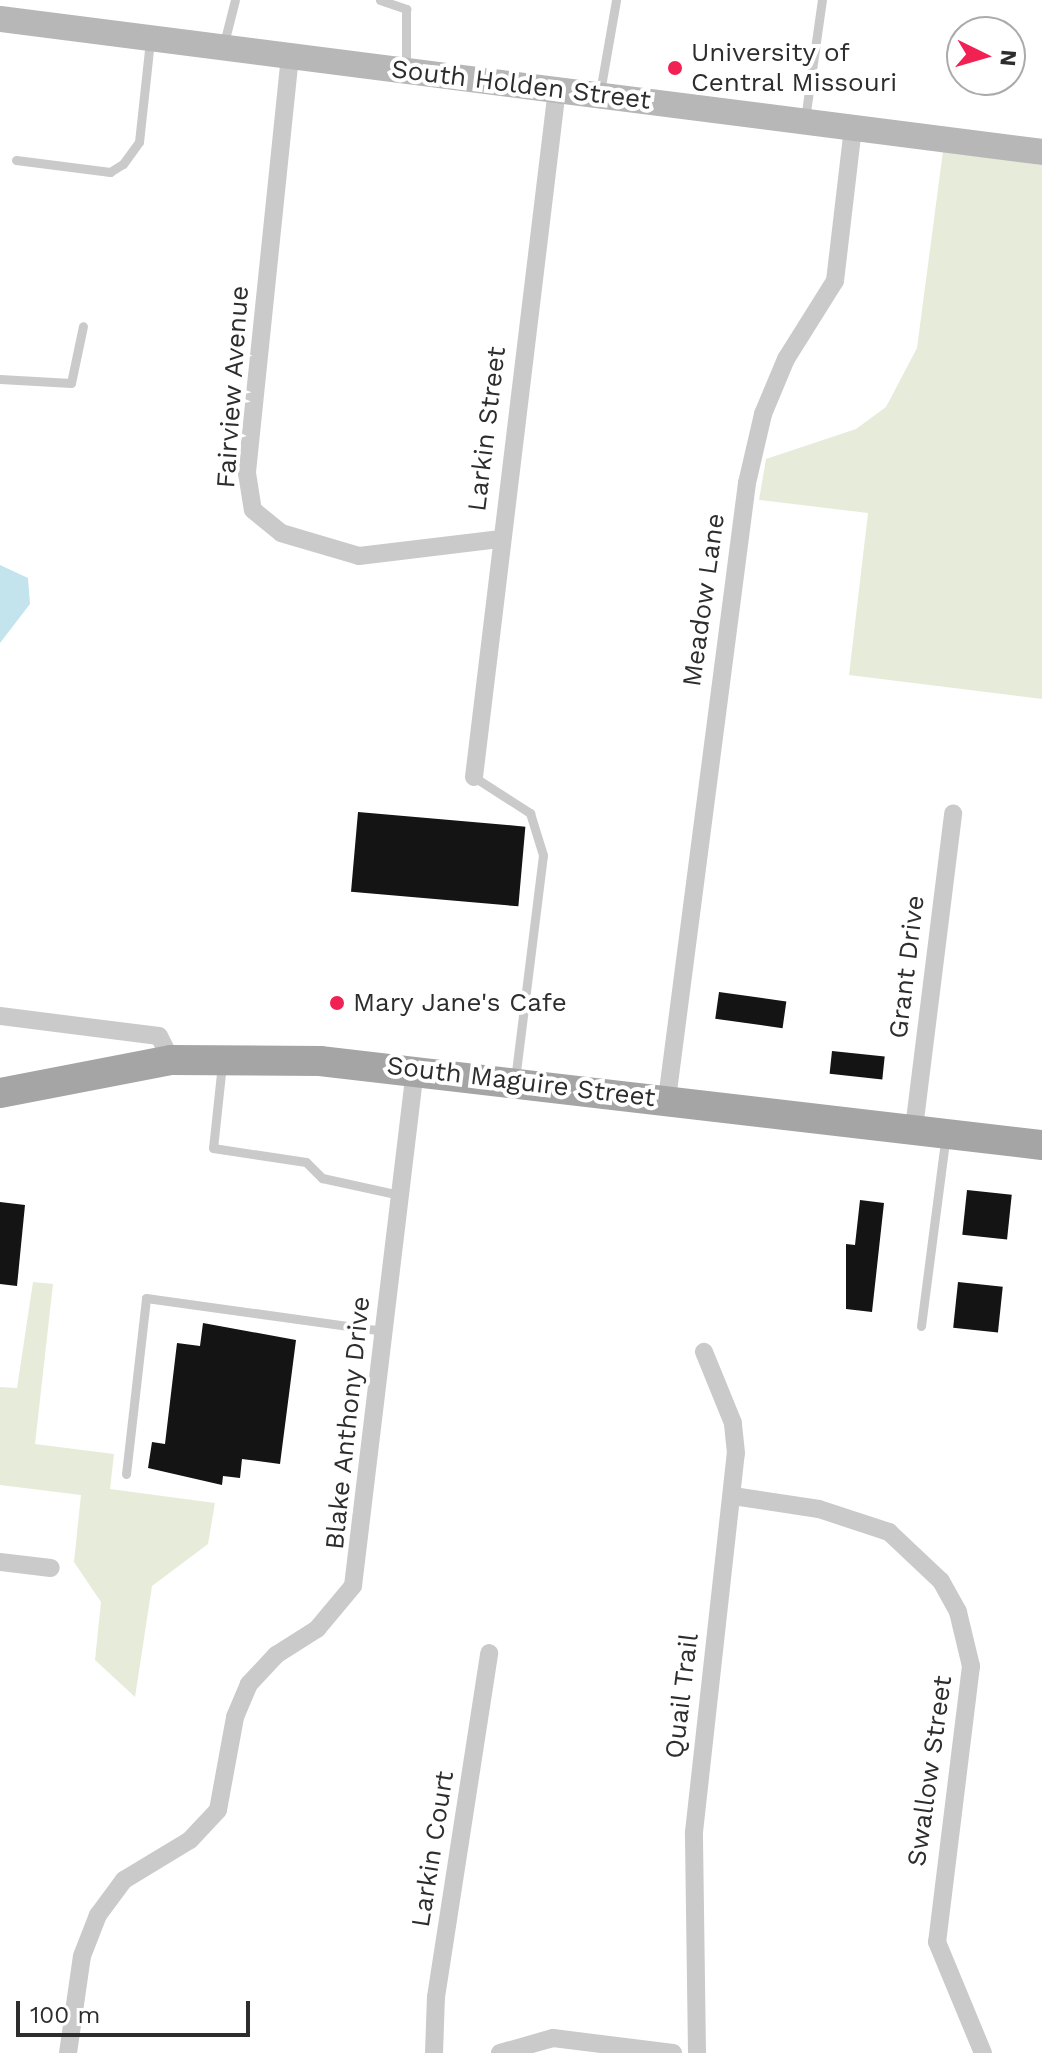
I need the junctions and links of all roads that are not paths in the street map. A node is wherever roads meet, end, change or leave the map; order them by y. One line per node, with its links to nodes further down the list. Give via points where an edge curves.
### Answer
1 (235, 0): 7 (lane)
2 (380, 0): 9 (lane, via 406,9)
3 (616, 0): 11 (lane)
4 (822, 0): 12 (lane)
5 (0, 19): 6 (main road, South Holden Street)
6 (150, 37): 7 (main road, South Holden Street); 15 (lane, via 139,142 123,164 110,172)
7 (223, 46): 8 (main road, South Holden Street)
8 (290, 56): 9 (main road, South Holden Street); 18 (street, Fairview Avenue, via 247,473 253,510 281,533 359,556)
9 (406, 70): 10 (main road, South Holden Street)
10 (557, 89): 11 (main road, South Holden Street); 18 (street, Larkin Street)
11 (600, 95): 12 (main road, South Holden Street)
12 (805, 122): 13 (main road, South Holden Street)
13 (853, 128): 14 (main road, South Holden Street); 27 (street, Meadow Lane, via 835,281 786,359 763,414 747,483)
14 (1042, 152)
15 (16, 160)
16 (83, 326): 17 (lane, via 71,383)
17 (0, 379)
18 (499, 539): 19 (street, Larkin Street)
19 (474, 777): 25 (lane, via 530,813 543,855)
20 (953, 813): 28 (street, Grant Drive)
21 (0, 1016): 23 (street, via 159,1036)
22 (222, 1057): 23 (main road, South Maguire Street); 24 (main road, South Maguire Street); 31 (lane, via 213,1148 306,1162 322,1178)
23 (171, 1060): 26 (main road, South Maguire Street)
24 (415, 1070): 25 (main road, South Maguire Street); 31 (street, Blake Anthony Drive)
25 (515, 1082): 27 (main road, South Maguire Street)
26 (0, 1093)
27 (667, 1099): 28 (main road, South Maguire Street)
28 (914, 1128): 29 (main road, South Maguire Street)
29 (947, 1133): 30 (main road, South Maguire Street); 32 (lane)
30 (1042, 1145)
31 (400, 1195): 33 (street, Blake Anthony Drive)
32 (921, 1326)
33 (385, 1331): 35 (lane, via 146,1298); 40 (street, Blake Anthony Drive, via 362,1555 346,1602 249,1684 235,1717 224,1793 206,1825 124,1880 98,1915 82,1956)
34 (704, 1352): 36 (street, Quail Trail, via 733,1423)
35 (126, 1474)
36 (733, 1496): 44 (street, Quail Trail, via 694,1832); 45 (street, Swallow Street, via 819,1509 889,1532 941,1581 958,1612 971,1666 937,1942)
37 (0, 1562): 38 (street)
38 (51, 1568)
39 (489, 1653): 41 (street, Larkin Court, via 436,1997)
40 (68, 2053)
41 (434, 2053)
42 (500, 2053): 43 (street, via 553,2038)
43 (673, 2053)
44 (697, 2053)
45 (983, 2053)

